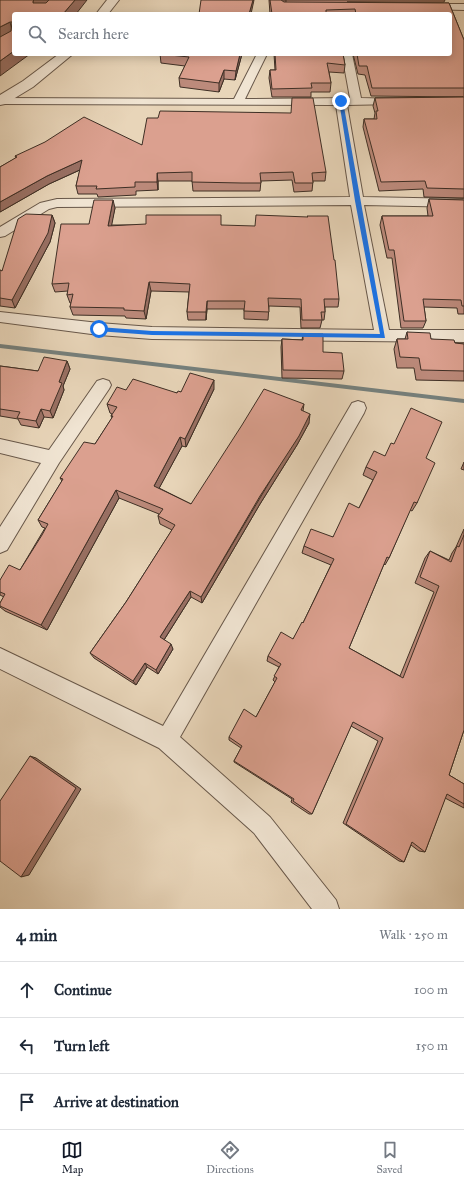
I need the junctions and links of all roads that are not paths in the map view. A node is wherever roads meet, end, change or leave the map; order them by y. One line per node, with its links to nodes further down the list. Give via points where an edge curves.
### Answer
1 (113, 0): 5 (street)
2 (461, 0): 4 (street)
3 (417, 7): 4 (street)
4 (464, 8)
5 (104, 12)
6 (63, 56): 9 (street, via 28,84)
7 (261, 56): 13 (street)
8 (347, 56): 11 (street)
9 (0, 101): 13 (street)
10 (341, 101): 11 (street); 13 (street); 14 (street)
11 (356, 101): 12 (street)
12 (410, 101)
13 (238, 102)
14 (357, 201): 15 (street); 16 (street, via 57,203 45,206); 18 (street)
15 (464, 203)
16 (0, 233)
17 (0, 317): 18 (street, via 152,333)
18 (383, 336): 19 (street)
19 (464, 336)
20 (103, 385): 23 (street)
21 (358, 408): 26 (street)
22 (0, 446): 23 (street)
23 (53, 458): 24 (street)
24 (0, 544)
25 (0, 658): 26 (street)
26 (167, 740): 27 (street, via 262,825)
27 (327, 909)

